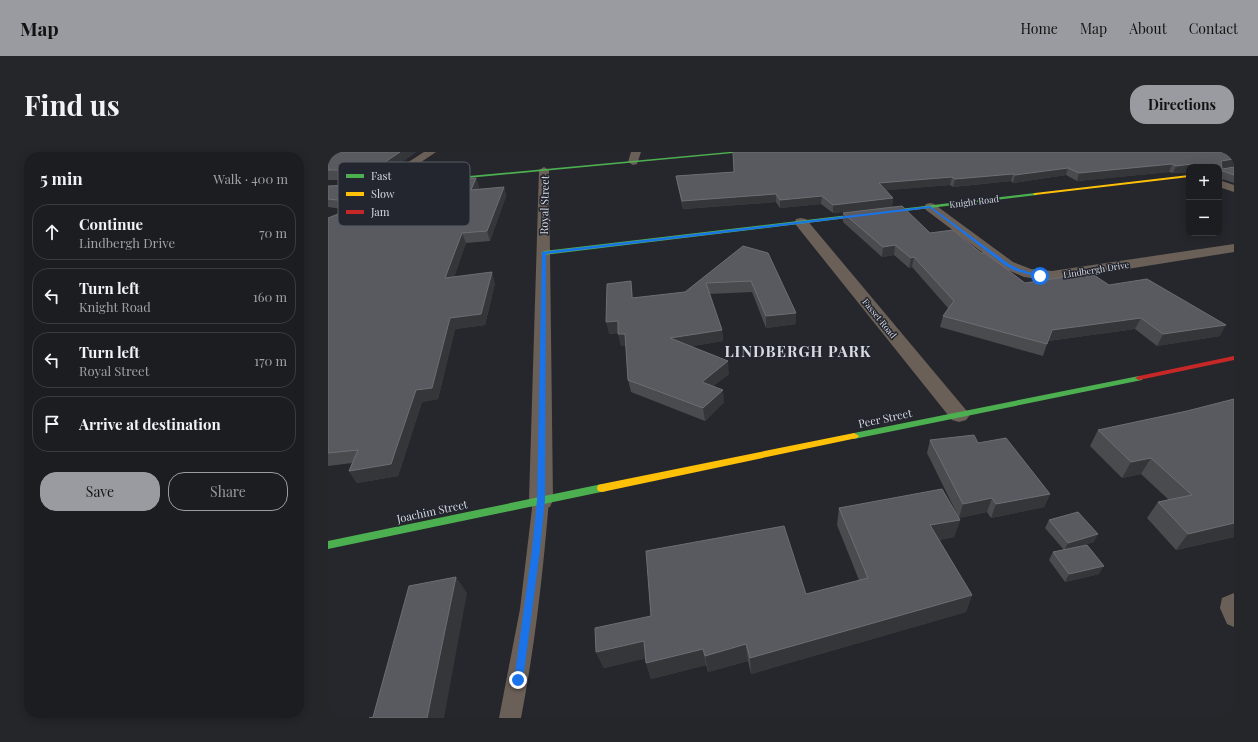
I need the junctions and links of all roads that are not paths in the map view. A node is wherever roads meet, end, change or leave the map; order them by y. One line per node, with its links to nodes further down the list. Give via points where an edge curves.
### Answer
1 (431, 152): 4 (street)
2 (737, 152): 3 (street)
3 (635, 157): 5 (street)
4 (416, 162)
5 (544, 170): 7 (street); 15 (street, Royal Street)
6 (1186, 176): 12 (street, Knight Road)
7 (470, 177)
8 (1222, 184): 10 (street)
9 (338, 189): 11 (street)
10 (1234, 189)
11 (328, 190)
12 (930, 207): 13 (street, Knight Road); 14 (street, Lindbergh Drive, via 1008,265 1040,276)
13 (801, 222): 15 (street, Knight Road); 17 (street, Fasset Road)
14 (1234, 248)
15 (544, 253): 18 (street, Royal Street)
16 (1234, 358): 17 (street, Peer Street)
17 (959, 415): 18 (street, Peer Street)
18 (541, 500): 19 (street, Joachim Street); 22 (lane, Royal Street, via 528,611)
19 (328, 545)
20 (1234, 601): 21 (lane, via 1229,604 1229,608)
21 (1234, 618)
22 (510, 718)

